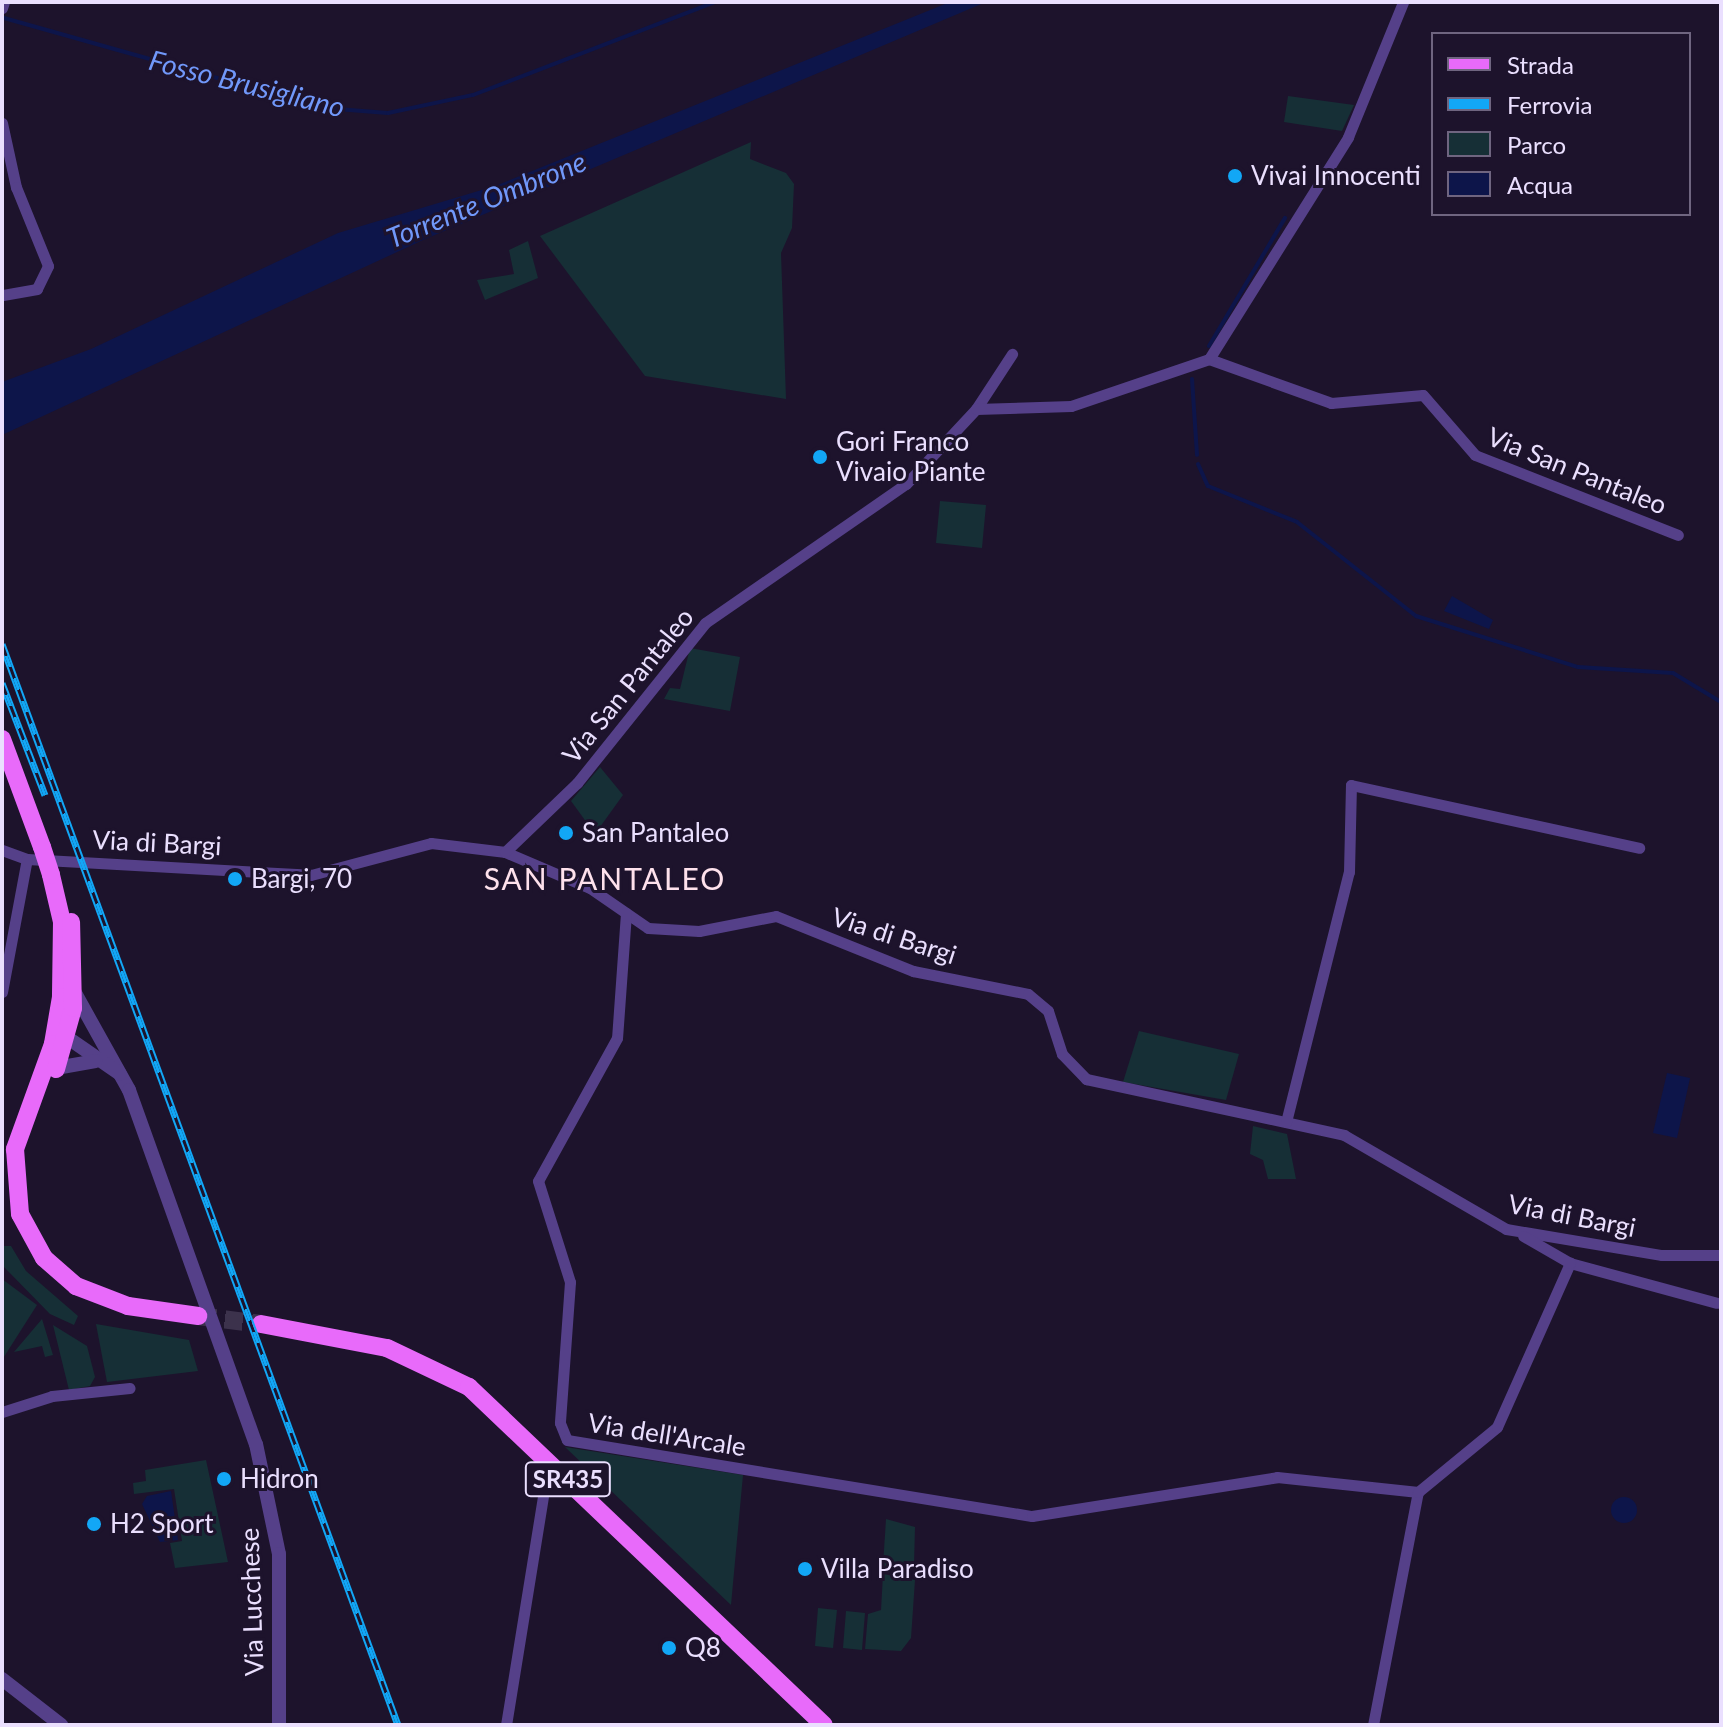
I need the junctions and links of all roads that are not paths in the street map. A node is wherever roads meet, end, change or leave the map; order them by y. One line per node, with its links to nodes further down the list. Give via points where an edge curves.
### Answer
1 (1403, 2): 5 (street, via 1351,130)
2 (2, 123): 3 (street, via 16,187 48,266 37,289)
3 (2, 295)
4 (1012, 354): 6 (street, Via San Pantaleo)
5 (1209, 359): 6 (street, via 1071,406); 7 (street, Via San Pantaleo, via 1331,403 1423,395 1475,455)
6 (976, 409): 11 (street, Via San Pantaleo, via 906,484 705,623 577,783)
7 (1678, 535)
8 (2, 739): 12 (main road)
9 (1639, 848): 23 (street, via 1351,785 1349,872)
10 (2, 850): 12 (street, Via di Bargi)
11 (505, 852): 12 (street, Via di Bargi, via 431,843 318,875); 14 (street, Via di Bargi, via 582,884)
12 (34, 853): 13 (main road, bridge); 15 (street)
13 (54, 883): 17 (main road, via 75,938); 18 (main road)
14 (626, 913): 23 (street, Via di Bargi, via 648,928 681,931 776,916 913,971 1021,992 1048,1011 1062,1054 1086,1079); 33 (street, Via dell'Arcale, via 617,1038 538,1181 570,1282 560,1428 585,1447 1032,1516 1289,1476)
15 (7, 937): 16 (street)
16 (2, 992)
17 (75, 993): 18 (main road); 19 (street, Via Lucchese)
18 (65, 1031): 19 (street); 20 (street); 21 (main road); 24 (main road)
19 (99, 1037): 22 (street, Via Lucchese)
20 (95, 1061): 21 (street); 22 (street)
21 (56, 1068): 24 (main road)
22 (121, 1074): 36 (street, Via Lucchese, via 247,1415 279,1554)
23 (1286, 1122): 25 (street, Via di Bargi, via 1366,1144)
24 (21, 1130): 29 (main road, via 15,1197 44,1258 102,1298)
25 (1515, 1232): 26 (street, Via di Bargi, via 1662,1255); 27 (street)
26 (1721, 1255)
27 (1570, 1263): 28 (street); 33 (street, via 1497,1427)
28 (1717, 1303)
29 (198, 1316)
30 (261, 1324): 41 (main road, SR435, via 387,1348 469,1387)
31 (130, 1388): 32 (street, via 52,1396)
32 (2, 1412)
33 (1418, 1492): 42 (street)
34 (543, 1497): 40 (street)
35 (2, 1679): 37 (street)
36 (280, 1694): 38 (street, Via Lucchese); 39 (street, Via Lucchese)
37 (61, 1725)
38 (272, 1725)
39 (279, 1725)
40 (506, 1725)
41 (824, 1725)
42 (1373, 1725)

